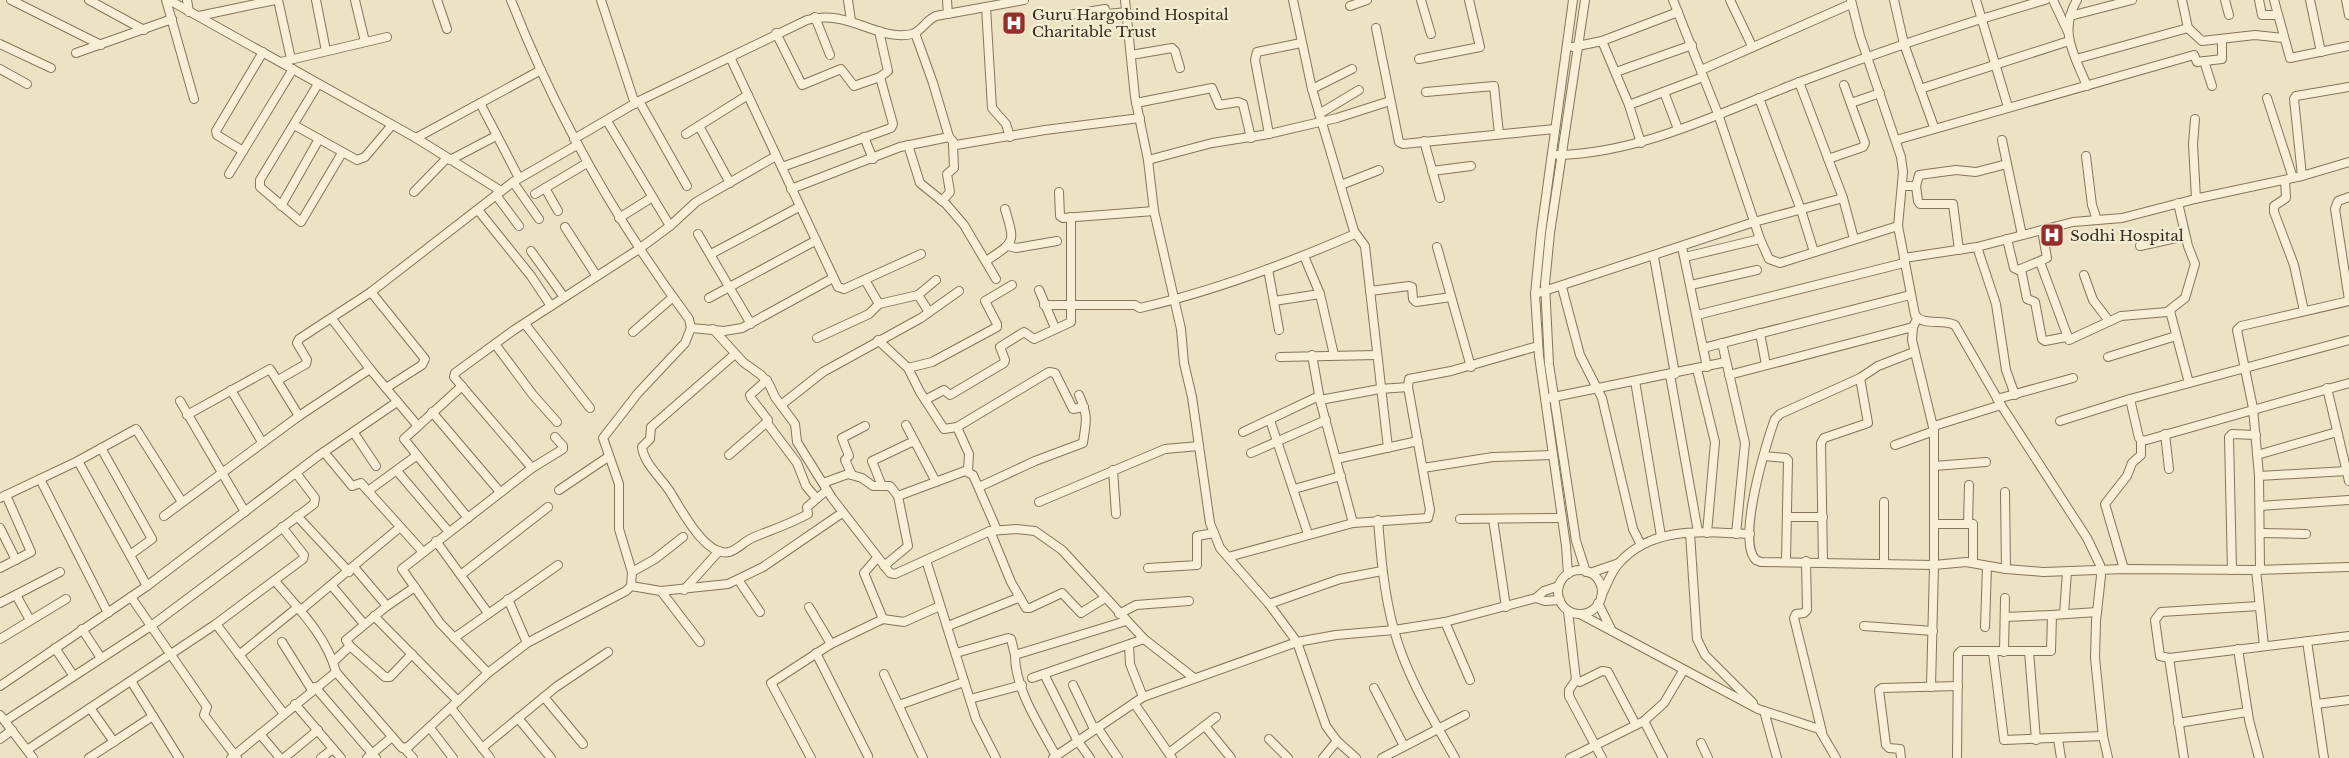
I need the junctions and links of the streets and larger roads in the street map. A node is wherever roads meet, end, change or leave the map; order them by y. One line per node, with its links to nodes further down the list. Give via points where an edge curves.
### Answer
1 (11, 0): 72 (street)
2 (90, 0): 56 (street)
3 (167, 0): 39 (street); 51 (street)
4 (187, 0): 39 (street)
5 (276, 0): 46 (street); 87 (street)
6 (316, 0): 78 (street)
7 (356, 0): 68 (street)
8 (437, 0): 55 (street)
9 (512, 0): 98 (street)
10 (601, 0): 121 (street)
11 (848, 0): 52 (street)
12 (947, 0): 42 (street)
13 (1024, 0): 35 (street)
14 (1125, 0): 40 (street)
15 (1293, 0): 69 (street)
16 (1367, 0): 37 (street)
17 (1421, 0): 61 (street)
18 (1468, 0): 88 (street, via 1480,47)
19 (1573, 0): 77 (street)
20 (1585, 0): 74 (street)
21 (1673, 0): 41 (street)
22 (1730, 0): 75 (street)
23 (1894, 0): 71 (street)
24 (1976, 0): 50 (street)
25 (2045, 0): 50 (street)
26 (2053, 0): 58 (street)
27 (2077, 0): 47 (street)
28 (2132, 0): 47 (street)
29 (2182, 0): 54 (street)
30 (2226, 0): 43 (street)
31 (2259, 0): 44 (street, via 2262,15)
32 (2274, 0): 44 (street)
33 (2310, 0): 80 (street)
34 (2346, 0): 45 (street)
35 (1000, 2): 38 (street)
36 (1851, 2): 75 (street); 86 (street)
37 (1350, 6)
38 (986, 7): 42 (street); 142 (street, via 992,108 1006,124)
39 (189, 12): 46 (street)
40 (1127, 12): 49 (street, via 1107,14 1105,9); 84 (street)
41 (1678, 12): 66 (street); 73 (street)
42 (948, 14): 60 (street, via 930,19)
43 (2229, 15)
44 (2277, 15): 64 (street)
45 (2349, 15)
46 (199, 16): 79 (street)
47 (2070, 16): 58 (street)
48 (815, 17): 52 (street); 59 (street); 82 (street)
49 (1057, 17)
50 (1981, 18): 71 (street); 92 (street)
51 (172, 19): 56 (street); 118 (street)
52 (852, 21): 57 (street)
53 (1376, 28): 119 (street)
54 (2188, 28): 63 (street); 89 (street)
55 (447, 29)
56 (144, 30): 72 (street)
57 (879, 31): 60 (street, via 902,35); 101 (street, via 888,70)
58 (2068, 32): 67 (street)
59 (776, 33): 85 (street); 101 (street, via 802,85 841,69 854,86)
60 (915, 33): 146 (street)
61 (1431, 34)
62 (387, 37): 68 (street)
63 (2198, 38): 65 (street, via 2202,41); 83 (street)
64 (2283, 38): 65 (street, via 2255,35); 80 (street, via 2292,58)
65 (2222, 40): 90 (street, via 2222,59)
66 (1602, 41): 74 (street); 99 (street)
67 (2069, 41): 89 (street); 92 (street)
68 (365, 42): 78 (street)
69 (1301, 43): 109 (street); 138 (street, via 1257,52 1255,60)
70 (0, 44): 93 (street)
71 (1904, 44): 86 (street); 110 (street)
72 (101, 45): 81 (street)
73 (1692, 45): 99 (street); 100 (street)
74 (1577, 46): 77 (street); 156 (street)
75 (1752, 46): 100 (street)
76 (2349, 46): 80 (street)
77 (1566, 48): 135 (street)
78 (326, 51): 87 (street)
79 (263, 52): 91 (street); 153 (street, via 216,131 217,136)
80 (2321, 52)
81 (76, 53)
82 (830, 55)
83 (2194, 55): 90 (street, via 2197,62); 106 (street)
84 (1131, 56): 94 (street, via 1172,48); 122 (street)
85 (730, 57): 115 (street); 121 (street)
86 (1867, 57): 102 (street); 114 (street)
87 (291, 59): 91 (street)
88 (1419, 59)
89 (2076, 59): 106 (street)
90 (2204, 61): 107 (street)
91 (281, 62): 96 (street)
92 (1996, 65): 110 (street); 125 (street)
93 (51, 68)
94 (1180, 68)
95 (1352, 68): 109 (street)
96 (292, 69): 104 (street); 153 (street)
97 (0, 70): 103 (street)
98 (540, 70): 120 (street); 150 (street)
99 (1616, 72): 124 (street)
100 (1702, 74): 113 (street); 126 (street)
101 (880, 77): 141 (street, via 893,126)
102 (1799, 82): 116 (street); 161 (street)
103 (27, 84)
104 (318, 84): 131 (street); 132 (street)
105 (1844, 85): 123 (street)
106 (2087, 86): 125 (street)
107 (2212, 86)
108 (2349, 87): 171 (street, via 2296,96 2294,99)
109 (1312, 89): 127 (street)
110 (1920, 89): 134 (street)
111 (1359, 90): 127 (street)
112 (1426, 92): 139 (street, via 1494,86)
113 (1664, 92): 124 (street); 136 (street)
114 (1880, 93): 123 (street); 147 (street)
115 (748, 94): 133 (street); 157 (street)
116 (1759, 98): 126 (street); 196 (street)
117 (2267, 98): 172 (street)
118 (194, 99)
119 (1390, 101): 127 (street); 149 (street, via 1398,142)
120 (480, 102): 140 (street); 143 (street)
121 (638, 102): 130 (street); 176 (street)
122 (1136, 103): 128 (street); 144 (street, via 1212,88 1219,105 1243,104)
123 (1851, 103): 161 (street, via 1864,146)
124 (1629, 105): 151 (street)
125 (2008, 107): 134 (street)
126 (1718, 114): 136 (street); 203 (street)
127 (1321, 117): 138 (street); 175 (street)
128 (1140, 118): 142 (street); 162 (street)
129 (2194, 119): 189 (street)
130 (607, 121): 150 (street); 186 (street)
131 (294, 124): 145 (street); 192 (street, via 259,183)
132 (392, 125): 143 (street); 154 (street, via 360,160)
133 (699, 126): 137 (street); 174 (street)
134 (1934, 128): 147 (street)
135 (1555, 129): 139 (street); 155 (street)
136 (1678, 129): 151 (street)
137 (686, 134)
138 (1269, 134): 144 (street)
139 (1499, 134): 149 (street)
140 (496, 136): 160 (street); 173 (street)
141 (864, 137): 159 (street); 167 (street)
142 (1010, 137): 146 (street, via 956,145)
143 (416, 138): 160 (street)
144 (1251, 138): 162 (street, via 1212,143)
145 (319, 139): 154 (street); 192 (street)
146 (951, 140): 152 (street); 190 (street, via 954,168 947,174 950,192)
147 (1896, 140): 177 (street, via 1901,157)
148 (2002, 140): 165 (street)
149 (1424, 141): 169 (street)
150 (576, 142): 163 (street); 173 (street)
151 (1641, 142): 156 (street)
152 (908, 145): 159 (street); 190 (street, via 920,183)
153 (243, 151): 170 (street)
154 (342, 153): 192 (street, via 303,221)
155 (1552, 155): 156 (street); 254 (street)
156 (1562, 155): 252 (street, via 1550,233)
157 (776, 156): 167 (street); 174 (street)
158 (2086, 156): 202 (street)
159 (873, 158): 180 (street)
160 (449, 159): 181 (street); 183 (street)
161 (1828, 159): 188 (street)
162 (1148, 160): 198 (street)
163 (586, 162): 179 (street); 200 (street)
164 (2349, 162): 171 (street)
165 (2007, 164): 178 (street, via 1976,172 1956,170 1919,175); 211 (street)
166 (1471, 166): 169 (street)
167 (782, 168): 180 (street)
168 (1379, 170): 175 (street)
169 (1432, 171): 187 (street)
170 (229, 174)
171 (2302, 176): 172 (street)
172 (2289, 179): 189 (street); 269 (street, via 2286,198 2274,206 2274,212 2294,265)
173 (516, 180): 183 (street); 201 (street)
174 (730, 183): 205 (street, via 690,206)
175 (1341, 185): 210 (street)
176 (687, 186)
177 (1902, 186): 178 (street); 206 (street)
178 (1916, 186): 224 (street, via 1920,204 1953,204)
179 (544, 188): 184 (street); 197 (street)
180 (791, 189): 193 (street)
181 (414, 192)
182 (1059, 192): 199 (street, via 1060,216)
183 (499, 193): 195 (street); 204 (street)
184 (535, 194)
185 (2349, 197): 262 (street, via 2338,201 2335,209)
186 (651, 198): 200 (street); 205 (street)
187 (1440, 198)
188 (1843, 198): 196 (street); 215 (street)
189 (2196, 199): 191 (street)
190 (942, 201): 232 (street, via 964,225)
191 (2178, 203): 202 (street, via 2122,218); 212 (street)
192 (281, 206)
193 (799, 207): 216 (street); 227 (street)
194 (1005, 209): 218 (street, via 1012,232)
195 (478, 210): 251 (street); 267 (street)
196 (1801, 210): 203 (street); 226 (street)
197 (558, 211)
198 (1154, 211): 199 (street); 261 (street)
199 (1071, 217): 265 (street)
200 (619, 218): 223 (street)
201 (539, 219)
202 (2097, 220): 208 (street)
203 (1754, 222): 214 (street); 220 (street)
204 (519, 226)
205 (670, 226): 223 (street)
206 (1898, 226): 215 (street); 233 (street)
207 (565, 227): 238 (street)
208 (2042, 230): 211 (street); 234 (street, via 2048,255)
209 (698, 234): 227 (street)
210 (1356, 234): 229 (street); 250 (street, via 1365,246)
211 (2022, 235): 213 (street)
212 (2185, 236): 219 (street); 268 (street, via 2194,267 2185,298)
213 (2007, 238): 221 (street); 236 (street, via 2014,268)
214 (1760, 239): 226 (street, via 1769,259 1775,263); 231 (street)
215 (1854, 239): 226 (street)
216 (815, 241): 240 (street); 244 (street)
217 (1057, 241): 218 (street, via 1016,248)
218 (1008, 246): 232 (street)
219 (2140, 246)
220 (1682, 247): 230 (street); 231 (street)
221 (1977, 247): 224 (street); 325 (street, via 1996,304 2006,370)
222 (1436, 248): 259 (street)
223 (639, 249): 238 (street); 258 (street)
224 (1959, 250): 233 (street)
225 (531, 251): 257 (street)
226 (1814, 252)
227 (711, 254): 244 (street)
228 (920, 254): 242 (street)
229 (1304, 256): 235 (street); 253 (street)
230 (1654, 257): 247 (street); 308 (street)
231 (1684, 257): 246 (street)
232 (986, 261): 241 (street)
233 (1904, 261): 256 (street); 271 (street)
234 (2040, 262): 236 (street); 285 (street)
235 (1268, 269): 261 (street); 263 (street)
236 (2022, 269): 285 (street, via 2027,299 2035,302 2042,339 2046,342)
237 (1757, 270): 246 (street)
238 (596, 275): 257 (street)
239 (2084, 275): 274 (street, via 2093,300)
240 (833, 278): 242 (street, via 841,289); 276 (street)
241 (996, 279)
242 (865, 280): 264 (street)
243 (936, 280): 255 (street)
244 (730, 285): 260 (street); 276 (street)
245 (1012, 285): 304 (street, via 986,301 997,328 932,362)
246 (1691, 285): 271 (street)
247 (1562, 287): 252 (street); 320 (street, via 1580,355)
248 (1039, 290): 266 (street)
249 (959, 291): 270 (street)
250 (1370, 291): 259 (street, via 1409,286 1416,302); 296 (street)
251 (371, 292): 272 (street); 319 (street, via 425,359 422,365)
252 (1546, 292): 254 (street); 326 (street, via 1546,327)
253 (1320, 294): 263 (street); 295 (street)
254 (1535, 294): 291 (street)
255 (918, 295): 264 (street); 270 (street)
256 (1910, 295): 273 (street); 283 (street)
257 (564, 297): 267 (street)
258 (672, 297): 278 (street, via 689,319); 282 (street)
259 (1451, 297): 302 (street)
260 (709, 298)
261 (1175, 300): 265 (street, via 1140,308 1135,305); 363 (street)
262 (2349, 300): 269 (street)
263 (1274, 301): 281 (street)
264 (879, 304): 286 (street, via 869,314)
265 (1071, 304): 266 (street); 279 (street, via 1071,322)
266 (1044, 305): 279 (street)
267 (551, 306): 275 (street)
268 (2170, 311): 274 (street, via 2122,315); 284 (street)
269 (2304, 311): 305 (street, via 2238,328)
270 (930, 312): 287 (street)
271 (1697, 316): 292 (street)
272 (332, 319): 306 (street); 312 (street, via 299,339 297,343 306,364)
273 (1917, 319): 277 (street); 333 (street, via 1955,325)
274 (2109, 321): 285 (street, via 2072,340)
275 (525, 324): 290 (street); 336 (street)
276 (751, 324): 280 (street, via 733,331)
277 (1913, 327): 293 (street); 301 (street)
278 (691, 328): 280 (street); 373 (street, via 685,343 605,434)
279 (1055, 328): 330 (street, via 1032,339 1024,332 1000,347 1006,360 1004,364 950,395 944,390)
280 (713, 329): 294 (street)
281 (1279, 330)
282 (633, 332)
283 (1760, 333): 289 (street); 301 (street)
284 (2176, 336): 299 (street); 316 (street)
285 (2066, 337)
286 (817, 338)
287 (878, 340): 304 (street); 334 (street, via 823,372)
288 (2349, 340): 305 (street)
289 (1722, 343): 292 (street); 300 (street)
290 (495, 344): 317 (street, via 455,373 454,377); 344 (street, via 533,396)
291 (1538, 346): 302 (street); 328 (street)
292 (1702, 348): 303 (street)
293 (1914, 352): 310 (street, via 1878,366); 350 (street)
294 (735, 354): 313 (street); 446 (street, via 651,427 650,439 641,448 694,531)
295 (1334, 355): 296 (street); 297 (street)
296 (1377, 355): 322 (street)
297 (1312, 356): 298 (street); 327 (street)
298 (1280, 357)
299 (2108, 357)
300 (1726, 362): 303 (street); 309 (street)
301 (1766, 365): 309 (street)
302 (1471, 366): 318 (street, via 1410,378)
303 (1707, 367): 307 (street)
304 (908, 368): 330 (street)
305 (2245, 368): 316 (street); 337 (street)
306 (370, 369): 319 (street); 340 (street)
307 (1697, 369): 308 (street); 435 (street, via 1715,442)
308 (1673, 374): 314 (street); 433 (street)
309 (1729, 375): 438 (street, via 1745,443)
310 (1860, 378): 372 (street, via 1777,416); 419 (street, via 1868,423 1824,438 1821,443)
311 (2072, 378): 325 (street)
312 (278, 380): 323 (street, via 268,369); 340 (street)
313 (766, 380): 334 (street); 345 (street, via 750,396)
314 (1635, 381): 320 (street); 441 (street)
315 (2349, 383): 321 (street)
316 (2189, 384): 329 (street)
317 (462, 386): 338 (street); 379 (street)
318 (1408, 387): 322 (street); 359 (street)
319 (386, 388): 332 (street)
320 (1598, 388): 326 (street); 444 (street, via 1632,529)
321 (2327, 388): 337 (street); 352 (street)
322 (1380, 389): 327 (street); 365 (street)
323 (231, 390): 339 (street); 361 (street)
324 (1079, 395): 335 (street)
325 (2015, 395): 333 (street)
326 (1554, 397): 328 (street); 474 (street, via 1576,541)
327 (1320, 398): 341 (street); 342 (street)
328 (1544, 399): 369 (street)
329 (2130, 399): 343 (street); 360 (street)
330 (925, 400): 349 (street, via 946,430)
331 (180, 401): 339 (street)
332 (397, 402): 346 (street); 353 (street)
333 (1999, 402): 350 (street); 468 (street, via 2087,538)
334 (780, 405): 394 (street, via 793,420 795,439)
335 (1084, 406): 349 (street, via 1073,409 1056,374 1051,371); 397 (street, via 1088,419 1081,445 1035,461)
336 (590, 408)
337 (2253, 408): 354 (street); 355 (street)
338 (432, 412): 346 (street); 402 (street)
339 (187, 415): 387 (street)
340 (299, 416): 361 (street)
341 (1270, 420): 351 (street); 358 (street)
342 (1326, 420): 358 (street); 374 (street)
343 (2060, 421)
344 (557, 422)
345 (767, 422): 368 (street); 406 (street, via 797,463 806,486)
346 (417, 424): 371 (street, via 404,439)
347 (906, 425): 357 (street)
348 (865, 426): 388 (street, via 842,438 849,456 845,460)
349 (957, 426): 384 (street, via 969,454)
350 (1934, 428): 362 (street); 378 (street)
351 (1243, 432)
352 (2336, 432): 370 (street); 385 (street)
353 (354, 433): 366 (street); 377 (street)
354 (2165, 434): 360 (street); 381 (street)
355 (2256, 435): 370 (street); 469 (street, via 2232,434 2229,437)
356 (555, 437): 379 (street, via 563,449)
357 (914, 441): 393 (street); 396 (street, via 872,461)
358 (1278, 441): 367 (street); 398 (street)
359 (1418, 441): 365 (street); 380 (street)
360 (2141, 441): 466 (street, via 2141,455 2132,463 2105,504)
361 (262, 442): 387 (street)
362 (1895, 444)
363 (1199, 446): 382 (street, via 1165,449); 434 (street)
364 (101, 448): 375 (street); 408 (street, via 138,430); 447 (street, via 152,539)
365 (1388, 448): 374 (street)
366 (324, 452): 386 (street); 401 (street, via 352,486 361,484)
367 (1251, 452)
368 (729, 455)
369 (1552, 455): 380 (street, via 1493,457); 421 (street)
370 (2258, 455): 390 (street)
371 (416, 456): 383 (street); 420 (street)
372 (1764, 456): 418 (street, via 1788,460); 439 (street, via 1752,501)
373 (608, 457): 399 (street); 472 (street, via 619,484 620,529)
374 (1336, 459): 389 (street)
375 (78, 461): 391 (street); 447 (street)
376 (1986, 462): 378 (street)
377 (376, 466)
378 (1934, 466): 426 (street)
379 (532, 468): 402 (street)
380 (1423, 468): 424 (street, via 1429,516 1410,520)
381 (2168, 469)
382 (1114, 470): 409 (street); 415 (street)
383 (397, 471): 401 (street); 432 (street)
384 (968, 471): 393 (street); 397 (street)
385 (2347, 471): 390 (street); 392 (street)
386 (296, 473): 413 (street); 417 (street, via 316,500)
387 (221, 474): 408 (street); 413 (street)
388 (852, 475): 394 (street); 396 (street, via 873,486)
389 (1341, 476): 398 (street); 425 (street)
390 (2259, 476): 411 (street)
391 (40, 479): 404 (street); 507 (street)
392 (2349, 481)
393 (936, 482): 405 (street)
394 (823, 483): 400 (street)
395 (1969, 485): 427 (street)
396 (882, 486): 405 (street, via 890,486)
397 (979, 487): 431 (street)
398 (1294, 489): 437 (street)
399 (559, 490)
400 (827, 490): 406 (street); 414 (street)
401 (368, 491): 430 (street)
402 (500, 492): 420 (street)
403 (2005, 492): 465 (street)
404 (3, 496): 450 (street, via 31,550 30,554)
405 (898, 496): 460 (street, via 908,546)
406 (816, 498): 446 (street, via 807,507 808,514 801,518 731,551)
407 (2349, 500): 411 (street)
408 (182, 502): 416 (street)
409 (1038, 502)
410 (1884, 502): 457 (street)
411 (2260, 506): 436 (street)
412 (548, 507): 476 (street)
413 (245, 512): 480 (street)
414 (842, 513): 449 (street); 479 (street, via 787,552)
415 (1116, 514)
416 (164, 516)
417 (297, 516): 429 (street); 467 (street)
418 (1788, 517): 419 (street); 452 (street)
419 (1823, 517): 454 (street)
420 (468, 518): 432 (street)
421 (1562, 518): 423 (street); 477 (street)
422 (1460, 519): 423 (street)
423 (1493, 519): 504 (street)
424 (1378, 520): 425 (street); 473 (street)
425 (1353, 523): 437 (street)
426 (1935, 524): 427 (street); 459 (street)
427 (1968, 524): 456 (street, via 1974,525)
428 (0, 528): 450 (street)
429 (282, 528): 478 (street, via 304,557); 523 (street)
430 (399, 528): 445 (street); 467 (street)
431 (993, 531): 451 (street); 489 (street); 490 (street, via 1026,529 1044,536 1062,550)
432 (449, 532): 443 (street)
433 (1694, 532): 435 (street); 441 (street); 589 (street, via 1697,639 1700,647 1704,655)
434 (1214, 533): 448 (street); 464 (street, via 1197,536 1197,565)
435 (1707, 533): 438 (street)
436 (2261, 533): 440 (street); 470 (street)
437 (1308, 534): 448 (street)
438 (1736, 534): 439 (street)
439 (1750, 534): 452 (street, via 1750,553 1756,560)
440 (2306, 534)
441 (1660, 536): 444 (street)
442 (683, 537): 472 (street)
443 (436, 541): 445 (street); 476 (street)
444 (1641, 545): 455 (street)
445 (422, 551): 484 (street, via 402,569)
446 (719, 551): 485 (street)
447 (130, 555): 480 (street)
448 (1228, 557): 499 (street)
449 (877, 558): 460 (street); 517 (street, via 864,573)
450 (16, 560): 463 (street)
451 (926, 560): 460 (street, via 893,575); 502 (street)
452 (1786, 561): 453 (street)
453 (1806, 561): 454 (street); 606 (street, via 1807,610 1794,618)
454 (1823, 562): 457 (street)
455 (1619, 563): 474 (street); 496 (street)
456 (1973, 563): 459 (street); 461 (street)
457 (1884, 564): 459 (street)
458 (558, 565): 494 (street)
459 (1934, 565): 529 (street)
460 (884, 566)
461 (1987, 566): 465 (street); 526 (street)
462 (2349, 567): 470 (street)
463 (0, 568)
464 (1148, 568)
465 (2006, 569): 475 (street)
466 (2124, 569): 468 (street); 469 (street)
467 (351, 570): 481 (street); 500 (street)
468 (2101, 570): 475 (street); 510 (street)
469 (2232, 570): 470 (street)
470 (2258, 570): 503 (street)
471 (60, 572): 487 (street)
472 (632, 572): 482 (street)
473 (1382, 572): 499 (street, via 1340,579); 528 (street)
474 (1588, 572): 477 (street); 496 (street, via 1599,583)
475 (2067, 572): 513 (street)
476 (462, 574): 508 (street)
477 (1568, 574): 483 (street)
478 (275, 581): 505 (street); 521 (street)
479 (738, 581): 485 (street); 509 (street)
480 (147, 586): 488 (street)
481 (332, 586): 505 (street); 522 (street)
482 (631, 586): 486 (street); 539 (street)
483 (1559, 586): 491 (street, via 1544,591); 495 (street)
484 (415, 587): 500 (street); 532 (street)
485 (684, 590): 486 (street)
486 (661, 591): 537 (street)
487 (16, 595): 498 (street); 518 (street)
488 (131, 598): 507 (street); 523 (street)
489 (1018, 598): 490 (street, via 1026,608 1030,608 1062,593 1081,613); 524 (street)
490 (1104, 598): 511 (street)
491 (1536, 598): 495 (street); 504 (street)
492 (2005, 598): 516 (street)
493 (66, 599): 518 (street)
494 (508, 599): 508 (street); 539 (street)
495 (1560, 600): 506 (street)
496 (1600, 600): 512 (street, via 1594,609); 530 (street)
497 (1189, 601): 511 (street, via 1136,605)
498 (0, 603)
499 (1269, 604): 538 (street)
500 (386, 606): 515 (street)
501 (809, 606): 540 (street)
502 (940, 606): 517 (street, via 904,622); 524 (street)
503 (2259, 606): 543 (street); 557 (street, via 2161,612 2155,620 2159,653 2161,657)
504 (1506, 607): 520 (street)
505 (299, 609): 554 (street); 558 (street)
506 (1568, 611): 512 (street); 568 (street)
507 (108, 612): 527 (street)
508 (488, 612): 532 (street)
509 (760, 612)
510 (2097, 612): 513 (street); 608 (street, via 2095,658)
511 (1119, 614): 519 (street)
512 (1580, 614): 530 (street)
513 (2064, 614): 514 (street)
514 (2052, 615): 516 (street); 549 (street, via 2051,650)
515 (374, 616): 522 (street); 553 (street)
516 (2005, 617): 548 (street)
517 (884, 619): 540 (street)
518 (30, 620): 533 (street)
519 (1126, 621): 534 (street); 555 (street)
520 (1445, 622): 528 (street); 567 (street)
521 (216, 624): 550 (street); 554 (street)
522 (364, 624): 542 (street, via 348,638)
523 (151, 626): 550 (street); 556 (street)
524 (948, 626): 552 (street)
525 (1864, 626): 529 (street)
526 (1985, 627)
527 (82, 630): 544 (street); 556 (street)
528 (1394, 630): 538 (street); 603 (street, via 1410,674)
529 (1933, 630): 575 (street)
530 (1613, 633): 559 (street)
531 (2349, 636): 535 (street)
532 (454, 638): 561 (street)
533 (0, 639)
534 (1144, 639): 541 (street); 566 (street)
535 (2307, 641): 543 (street); 585 (street)
536 (282, 642): 576 (street)
537 (700, 642)
538 (1297, 642): 566 (street); 615 (street, via 1321,716)
539 (527, 643): 561 (street)
540 (831, 644): 551 (street)
541 (1129, 645): 563 (street); 579 (street, via 1130,664)
542 (350, 646): 553 (street, via 388,677); 558 (street)
543 (2264, 646): 545 (street)
544 (55, 648): 564 (street); 573 (street)
545 (2238, 649): 557 (street); 590 (street)
546 (608, 652): 578 (street)
547 (1993, 652): 548 (street); 574 (street, via 1961,651 1958,654); 614 (street, via 2002,738 2010,741)
548 (2004, 652): 549 (street)
549 (2029, 652): 614 (street)
550 (171, 653): 569 (street); 627 (street, via 207,707 204,714)
551 (816, 653): 625 (street); 641 (street, via 771,683)
552 (956, 653): 555 (street, via 1008,638); 570 (street)
553 (412, 654): 582 (street)
554 (239, 655): 591 (street)
555 (1016, 655): 571 (street)
556 (101, 658): 564 (street)
557 (2169, 658): 598 (street)
558 (333, 662): 560 (street)
559 (1683, 670): 589 (street); 597 (street, via 1664,703)
560 (336, 672): 576 (street); 609 (street)
561 (488, 673): 582 (street)
562 (884, 674): 586 (street)
563 (1044, 674): 565 (street); 613 (street)
564 (73, 675): 594 (street)
565 (1032, 678)
566 (1194, 678): 579 (street)
567 (1470, 680)
568 (1576, 680): 599 (street, via 1580,682 1602,670 1608,672); 619 (street, via 1569,696)
569 (131, 681): 587 (street); 593 (street)
570 (964, 682): 580 (street); 586 (street)
571 (1022, 685): 580 (street); 629 (street)
572 (1073, 685): 602 (street)
573 (0, 686)
574 (1958, 686): 575 (street); 659 (street)
575 (1931, 687): 658 (street, via 1879,690 1886,745 1900,749)
576 (313, 688): 584 (street); 628 (street)
577 (1374, 688): 620 (street)
578 (544, 697): 595 (street); 618 (street)
579 (1143, 698): 583 (street)
580 (970, 699): 643 (street, via 982,734)
581 (2349, 700): 585 (street)
582 (458, 701): 588 (street)
583 (1134, 703): 602 (street); 626 (street)
584 (295, 704): 591 (street); 605 (street)
585 (2316, 704): 664 (street)
586 (899, 705): 642 (street)
587 (90, 708): 616 (street); 624 (street)
588 (451, 708): 601 (street); 621 (street)
589 (1761, 710): 606 (street); 656 (street)
590 (2247, 712): 598 (street); 663 (street)
591 (284, 714): 607 (street)
592 (1465, 715): 603 (street)
593 (153, 716): 616 (street); 632 (street)
594 (3, 718): 604 (street)
595 (518, 718): 621 (street); 640 (street)
596 (1216, 718): 600 (street)
597 (1644, 721): 599 (street); 654 (street)
598 (2178, 723): 662 (street)
599 (1636, 725): 619 (street)
600 (1205, 726): 626 (street); 646 (street)
601 (430, 728): 623 (street); 638 (street)
602 (1096, 728): 613 (street); 645 (street)
603 (1438, 728): 620 (street); 651 (street)
604 (12, 730): 610 (street); 624 (street)
605 (318, 730): 622 (street); 634 (street)
606 (1822, 732): 657 (street)
607 (260, 734): 627 (street); 633 (street)
608 (2103, 736): 612 (street); 661 (street)
609 (392, 737): 623 (street); 628 (street)
610 (0, 739)
611 (1269, 739): 647 (street)
612 (2058, 739): 614 (street); 660 (street)
613 (1077, 740): 629 (street); 644 (street)
614 (2036, 740)
615 (1337, 741): 648 (street); 649 (street)
616 (114, 742): 631 (street)
617 (1701, 743): 655 (street)
618 (583, 744)
619 (1596, 745): 652 (street); 653 (street)
620 (1404, 746): 650 (street)
621 (482, 748): 639 (street)
622 (333, 749): 635 (street); 636 (street)
623 (405, 749): 637 (street)
624 (30, 754): 630 (street)
625 (868, 756)
626 (1170, 756)
627 (234, 757)
628 (372, 757)
629 (1054, 757)
630 (21, 758)
631 (90, 758)
632 (179, 758)
633 (280, 758)
634 (284, 758)
635 (321, 758)
636 (341, 758)
637 (412, 758)
638 (453, 758)
639 (490, 758)
640 (551, 758)
641 (812, 758)
642 (923, 758)
643 (996, 758)
644 (1090, 758)
645 (1118, 758)
646 (1231, 758)
647 (1288, 758)
648 (1323, 758)
649 (1356, 758)
650 (1382, 758)
651 (1455, 758)
652 (1570, 758)
653 (1602, 758)
654 (1663, 758)
655 (1708, 758)
656 (1777, 758)
657 (1836, 758)
658 (1901, 758)
659 (1957, 758)
660 (2061, 758)
661 (2108, 758)
662 (2184, 758)
663 (2259, 758)
664 (2324, 758)

